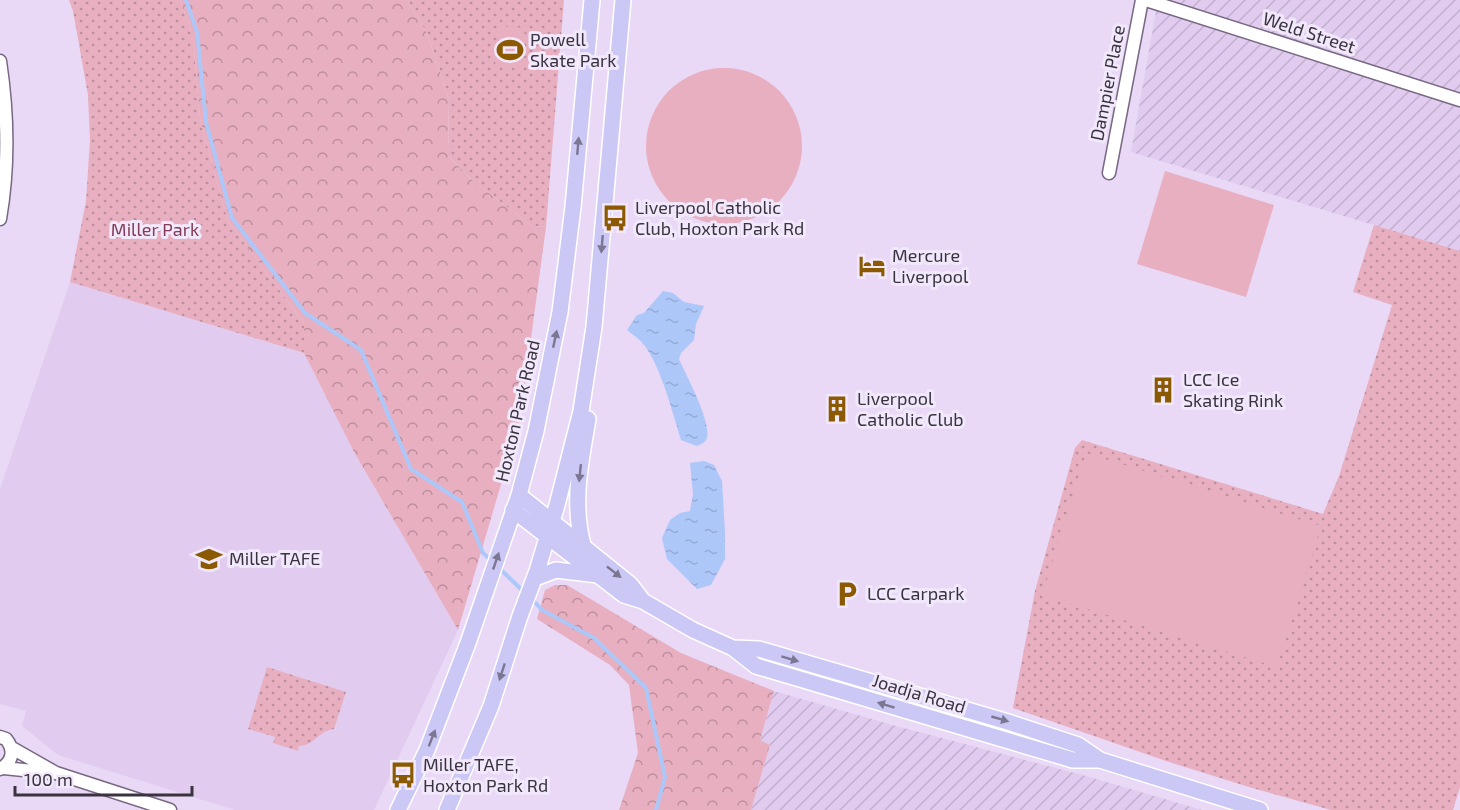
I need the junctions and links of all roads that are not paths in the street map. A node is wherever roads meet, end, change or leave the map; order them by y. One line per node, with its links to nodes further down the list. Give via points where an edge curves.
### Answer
1 (592, 0): 10 (main road, Hoxton Park Road, one-way to 1, via 560,312)
2 (623, 0): 9 (main road, one-way to 9)
3 (1144, 0): 5 (street, Weld Street); 7 (street, Dampier Place)
4 (0, 61): 6 (street, via 5,95)
5 (1460, 100)
6 (3, 135): 8 (street, via 6,169)
7 (1109, 173)
8 (0, 219)
9 (591, 352): 12 (main road, via 581,411); 13 (main road, one-way to 13, via 588,418 577,502)
10 (519, 495): 11 (main road, Hoxton Park Road); 12 (main road, Joadja Road)
11 (513, 510): 12 (main road, Joadja Road); 22 (main road, Hoxton Park Road, one-way to 11, via 427,750)
12 (550, 530): 13 (main road, Joadja Road); 14 (main road); 15 (main road, Joadja Road)
13 (584, 548): 16 (main road, Joadja Road, one-way to 16, via 630,584)
14 (538, 574): 15 (main road, via 556,570); 23 (main road, one-way to 23, via 491,706)
15 (598, 575): 16 (main road, Joadja Road, via 624,595)
16 (643, 601): 24 (main road, Joadja Road, via 733,648 756,666 1073,760 1100,760)
17 (0, 737): 18 (street, via 6,738)
18 (12, 748): 19 (street, via 10,760); 20 (street)
19 (2, 768): 20 (street)
20 (56, 773): 21 (street)
21 (170, 810)
22 (398, 810)
23 (447, 810)
24 (1260, 810)

